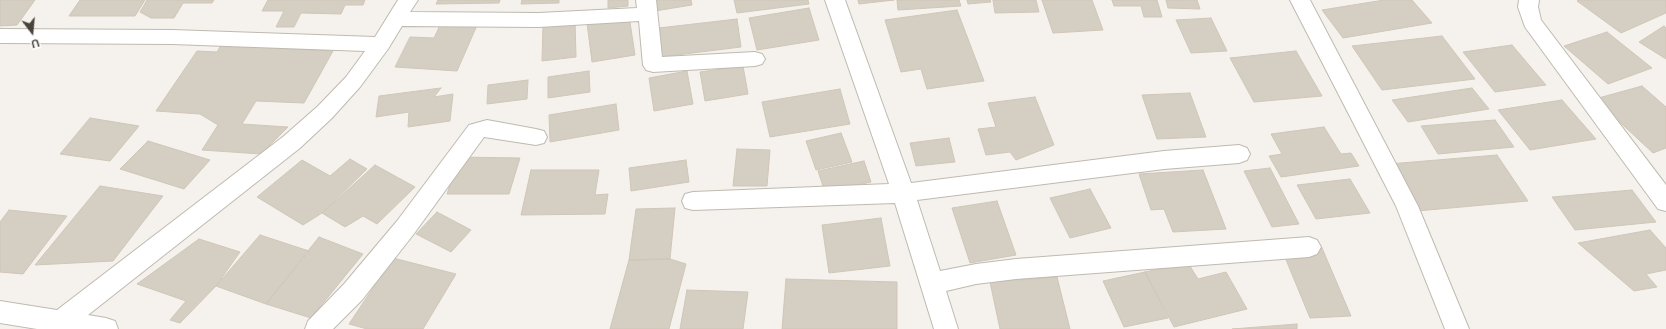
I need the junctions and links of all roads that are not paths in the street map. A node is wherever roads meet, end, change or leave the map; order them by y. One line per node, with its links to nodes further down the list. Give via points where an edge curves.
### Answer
1 (408, 0): 6 (street)
2 (835, 0): 12 (street)
3 (1300, 0): 22 (street, via 1407,206)
4 (1529, 0): 14 (street, via 1532,22)
5 (647, 7): 6 (street, via 540,20); 9 (street, via 653,65)
6 (397, 19): 8 (street)
7 (0, 36): 8 (street, via 172,37)
8 (381, 44): 18 (street, via 353,82 292,142)
9 (755, 59)
10 (536, 137): 20 (street, via 487,128 478,132 401,234 353,292)
11 (1238, 154): 12 (street, via 1164,160)
12 (903, 193): 13 (street); 16 (street)
13 (692, 201)
14 (1666, 202)
15 (1310, 247): 16 (street, via 1016,269)
16 (932, 283): 21 (street)
17 (0, 312): 18 (street)
18 (60, 322): 19 (street)
19 (106, 329)
20 (317, 329)
21 (946, 329)
22 (1457, 329)

